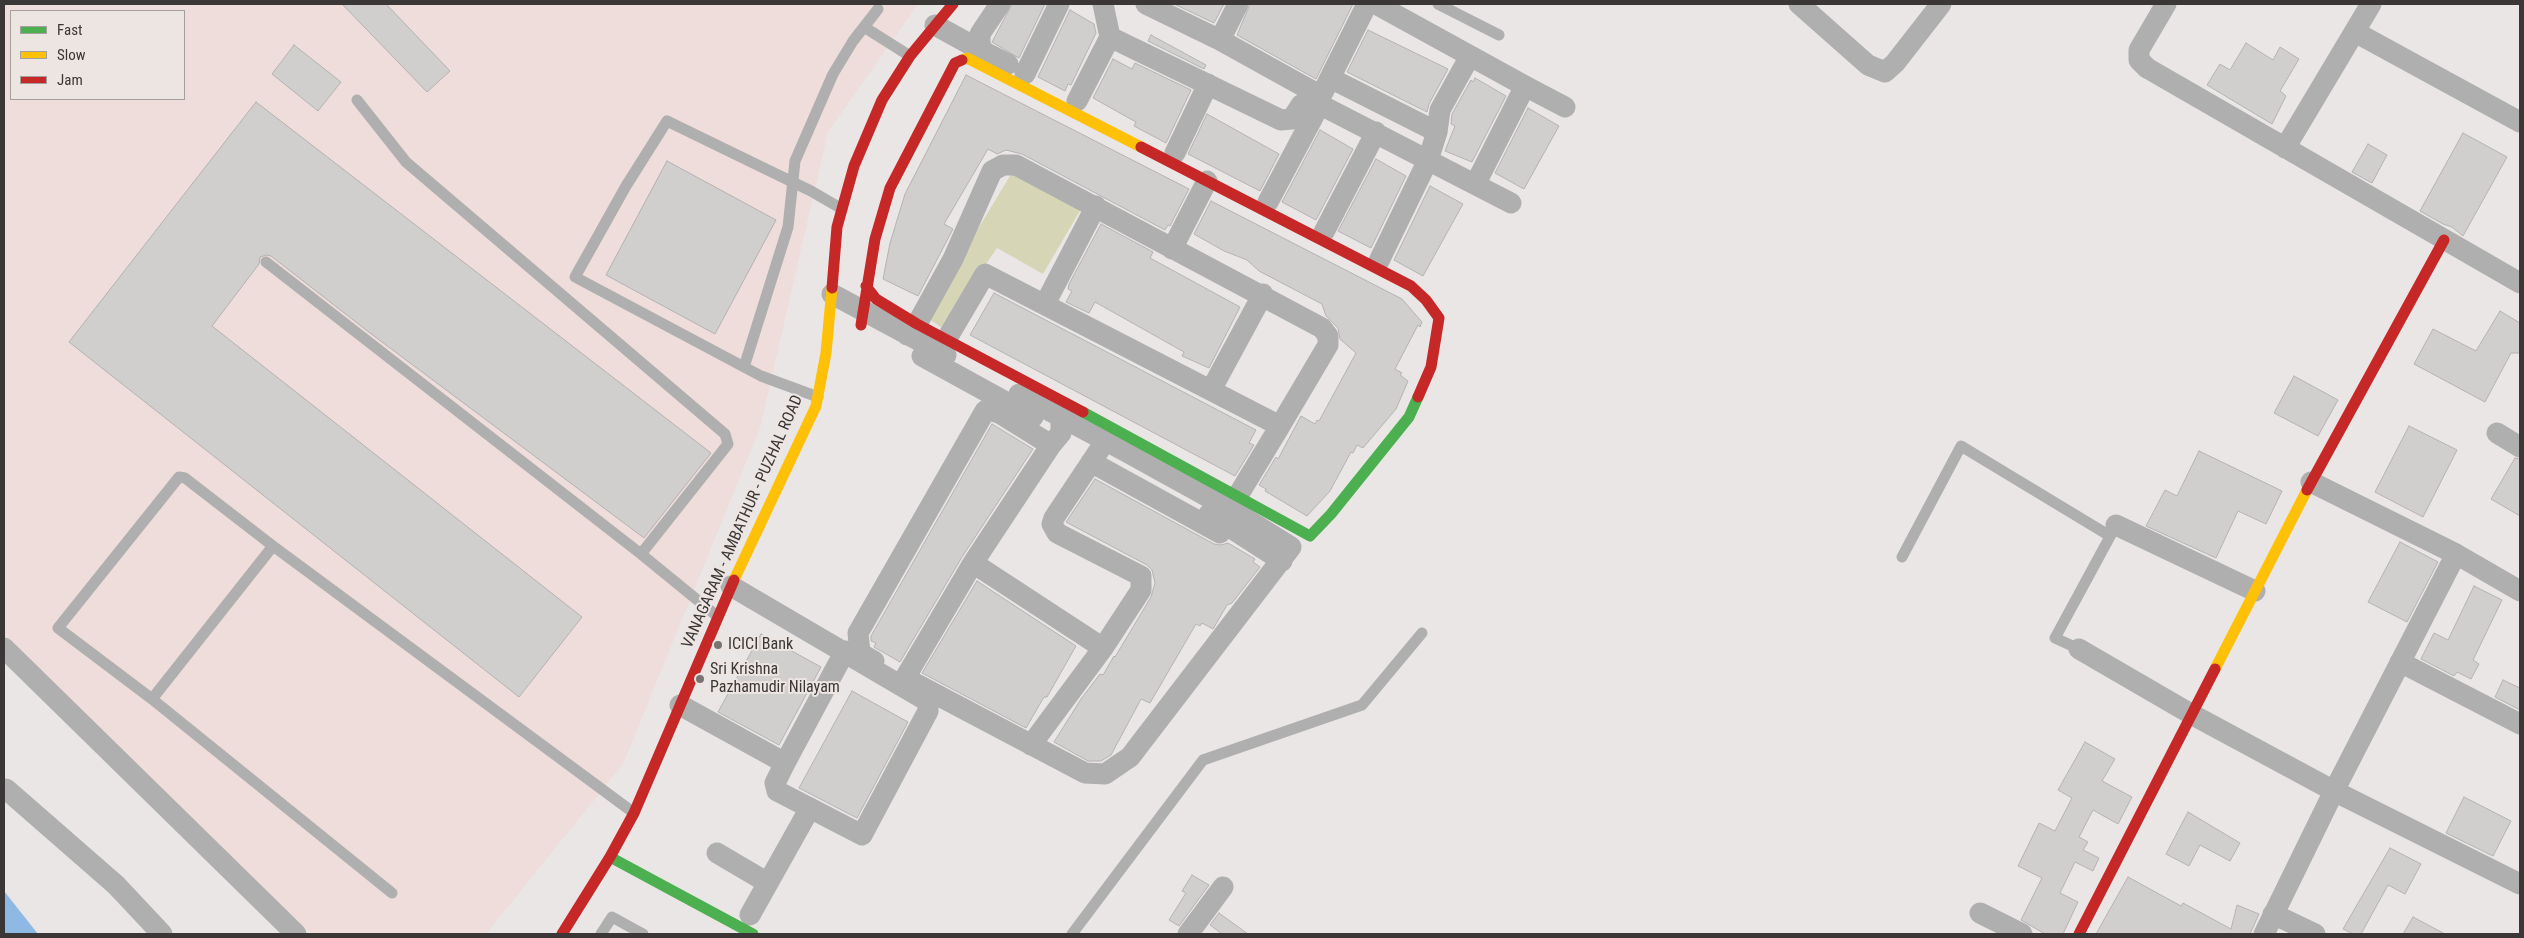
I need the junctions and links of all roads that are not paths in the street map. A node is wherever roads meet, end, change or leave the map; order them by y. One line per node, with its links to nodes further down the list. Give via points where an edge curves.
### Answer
1 (953, 4): 15 (street, VANAGARAM - AMBATHUR - PUZHAL ROAD)
2 (1000, 4): 21 (street, via 980,34)
3 (1059, 4): 24 (street)
4 (1103, 4): 19 (street)
5 (1238, 4): 20 (street)
6 (1367, 4): 25 (street)
7 (1376, 4): 23 (street)
8 (1438, 4): 18 (lane)
9 (1799, 4): 10 (street, via 1868,65 1885,72)
10 (1941, 4)
11 (2166, 4): 35 (street, via 2138,50 2139,60 2147,68)
12 (2371, 4): 17 (street)
13 (1159, 7): 20 (street)
14 (878, 9): 16 (lane)
15 (936, 25): 21 (street); 22 (street, VANAGARAM - AMBATHUR - PUZHAL ROAD)
16 (864, 27): 22 (lane); 39 (lane, via 833,74 795,161)
17 (2355, 32): 32 (street); 35 (street)
18 (1499, 35)
19 (1110, 37): 26 (street); 29 (street)
20 (1220, 40): 25 (street, via 1321,96)
21 (984, 52): 24 (street)
22 (910, 56): 44 (street, VANAGARAM - AMBATHUR - PUZHAL ROAD, via 882,100 854,166)
23 (1470, 56): 27 (street); 34 (street, via 1440,110)
24 (1026, 74): 29 (street)
25 (1330, 78): 34 (street)
26 (1208, 84): 30 (street, via 1281,120 1292,119 1311,100); 36 (street)
27 (1525, 86): 31 (street); 40 (street)
28 (356, 100): 71 (lane, via 406,162 725,434 728,444)
29 (1077, 101): 36 (street)
30 (1320, 104): 33 (street); 41 (street)
31 (1565, 108)
32 (2520, 122)
33 (1376, 132): 37 (street); 45 (street)
34 (1437, 132): 37 (street)
35 (2286, 148): 46 (street)
36 (1175, 153): 41 (street)
37 (1428, 160): 40 (street); 48 (street)
38 (1207, 182): 47 (street); 52 (street, via 972,60 962,59 955,62 890,188 880,218); 68 (street, via 1411,286 1439,318 1431,367 1409,417 1310,536)
39 (791, 183): 44 (lane); 59 (lane, via 788,227); 59 (lane, via 666,121 575,278)
40 (1476, 184): 42 (street)
41 (1268, 202): 45 (street)
42 (1511, 203)
43 (1096, 206): 47 (street); 55 (street); 57 (street, via 1016,165 996,167 953,259)
44 (842, 209): 54 (street, VANAGARAM - AMBATHUR - PUZHAL ROAD, via 836,227)
45 (1324, 232): 48 (street)
46 (2444, 240): 50 (street); 67 (street)
47 (1172, 249): 53 (street)
48 (1379, 261): 51 (street)
49 (266, 262): 71 (lane)
50 (2520, 283)
51 (1426, 285)
52 (866, 286): 56 (street); 57 (street)
53 (1263, 294): 60 (street); 62 (street, via 1314,322 1328,336 1328,345)
54 (831, 302): 56 (street); 61 (street, VANAGARAM - AMBATHUR - PUZHAL ROAD)
55 (1045, 304): 58 (street, via 985,274); 60 (street)
56 (863, 318): 57 (street)
57 (909, 335): 58 (street)
58 (940, 351): 63 (street); 68 (street)
59 (744, 366): 61 (lane, via 761,376)
60 (1211, 390): 62 (street)
61 (818, 396): 76 (street, VANAGARAM - AMBATHUR - PUZHAL ROAD)
62 (1280, 426): 68 (street)
63 (1058, 432): 66 (street); 74 (street); 86 (street, via 988,409 985,411 858,633 860,652)
64 (2497, 434): 65 (street)
65 (2520, 447)
66 (1098, 452): 68 (street); 75 (street, via 1233,540); 82 (street, via 1054,518 1053,528 1141,576 1141,590)
67 (2311, 482): 72 (street); 78 (street)
68 (1230, 509): 75 (street, via 1291,547)
69 (2113, 531): 73 (lane, via 1962,446); 78 (street); 83 (lane, via 2055,638)
70 (273, 546): 87 (lane); 87 (lane, via 181,476 57,626); 96 (lane)
71 (641, 554): 79 (lane)
72 (2456, 554): 77 (street); 85 (street)
73 (1902, 556)
74 (974, 563): 82 (street); 86 (street)
75 (1279, 565): 91 (street, via 1130,757 1104,774 1085,773)
76 (732, 586): 79 (street, VANAGARAM - AMBATHUR - PUZHAL ROAD); 84 (street)
77 (2520, 590)
78 (2255, 591): 89 (street)
79 (717, 616): 88 (street, VANAGARAM - AMBATHUR - PUZHAL ROAD)
80 (1422, 633): 111 (lane, via 1362,705 1203,760)
81 (4, 648): 107 (street)
82 (1103, 648): 91 (street)
83 (2079, 649): 89 (street)
84 (845, 651): 92 (street); 95 (street, via 930,706 865,834 856,833)
85 (2400, 662): 90 (street); 94 (street)
86 (905, 678): 91 (street)
87 (152, 699): 102 (lane)
88 (680, 705): 92 (street); 96 (street, VANAGARAM - AMBATHUR - PUZHAL ROAD)
89 (2191, 714): 94 (street); 114 (street)
90 (2520, 724)
91 (1031, 745)
92 (785, 763): 95 (street, via 776,783 777,791)
93 (6, 789): 106 (street, via 116,886)
94 (2334, 791): 100 (street); 104 (street)
95 (810, 808): 99 (street)
96 (634, 813): 98 (street, VANAGARAM - AMBATHUR - PUZHAL ROAD)
97 (718, 853): 99 (street)
98 (610, 857): 105 (street); 108 (street, VANAGARAM - AMBATHUR - PUZHAL ROAD)
99 (768, 883): 105 (street)
100 (2520, 884)
101 (1223, 887): 112 (street)
102 (392, 893)
103 (1980, 913): 113 (street)
104 (2273, 914): 115 (street); 116 (street)
105 (743, 927)
106 (162, 934)
107 (296, 934)
108 (562, 934)
109 (601, 934): 110 (lane, via 612,916)
110 (643, 934)
111 (1072, 934)
112 (1188, 934)
113 (2022, 934)
114 (2079, 934)
115 (2264, 934)
116 (2315, 934)

